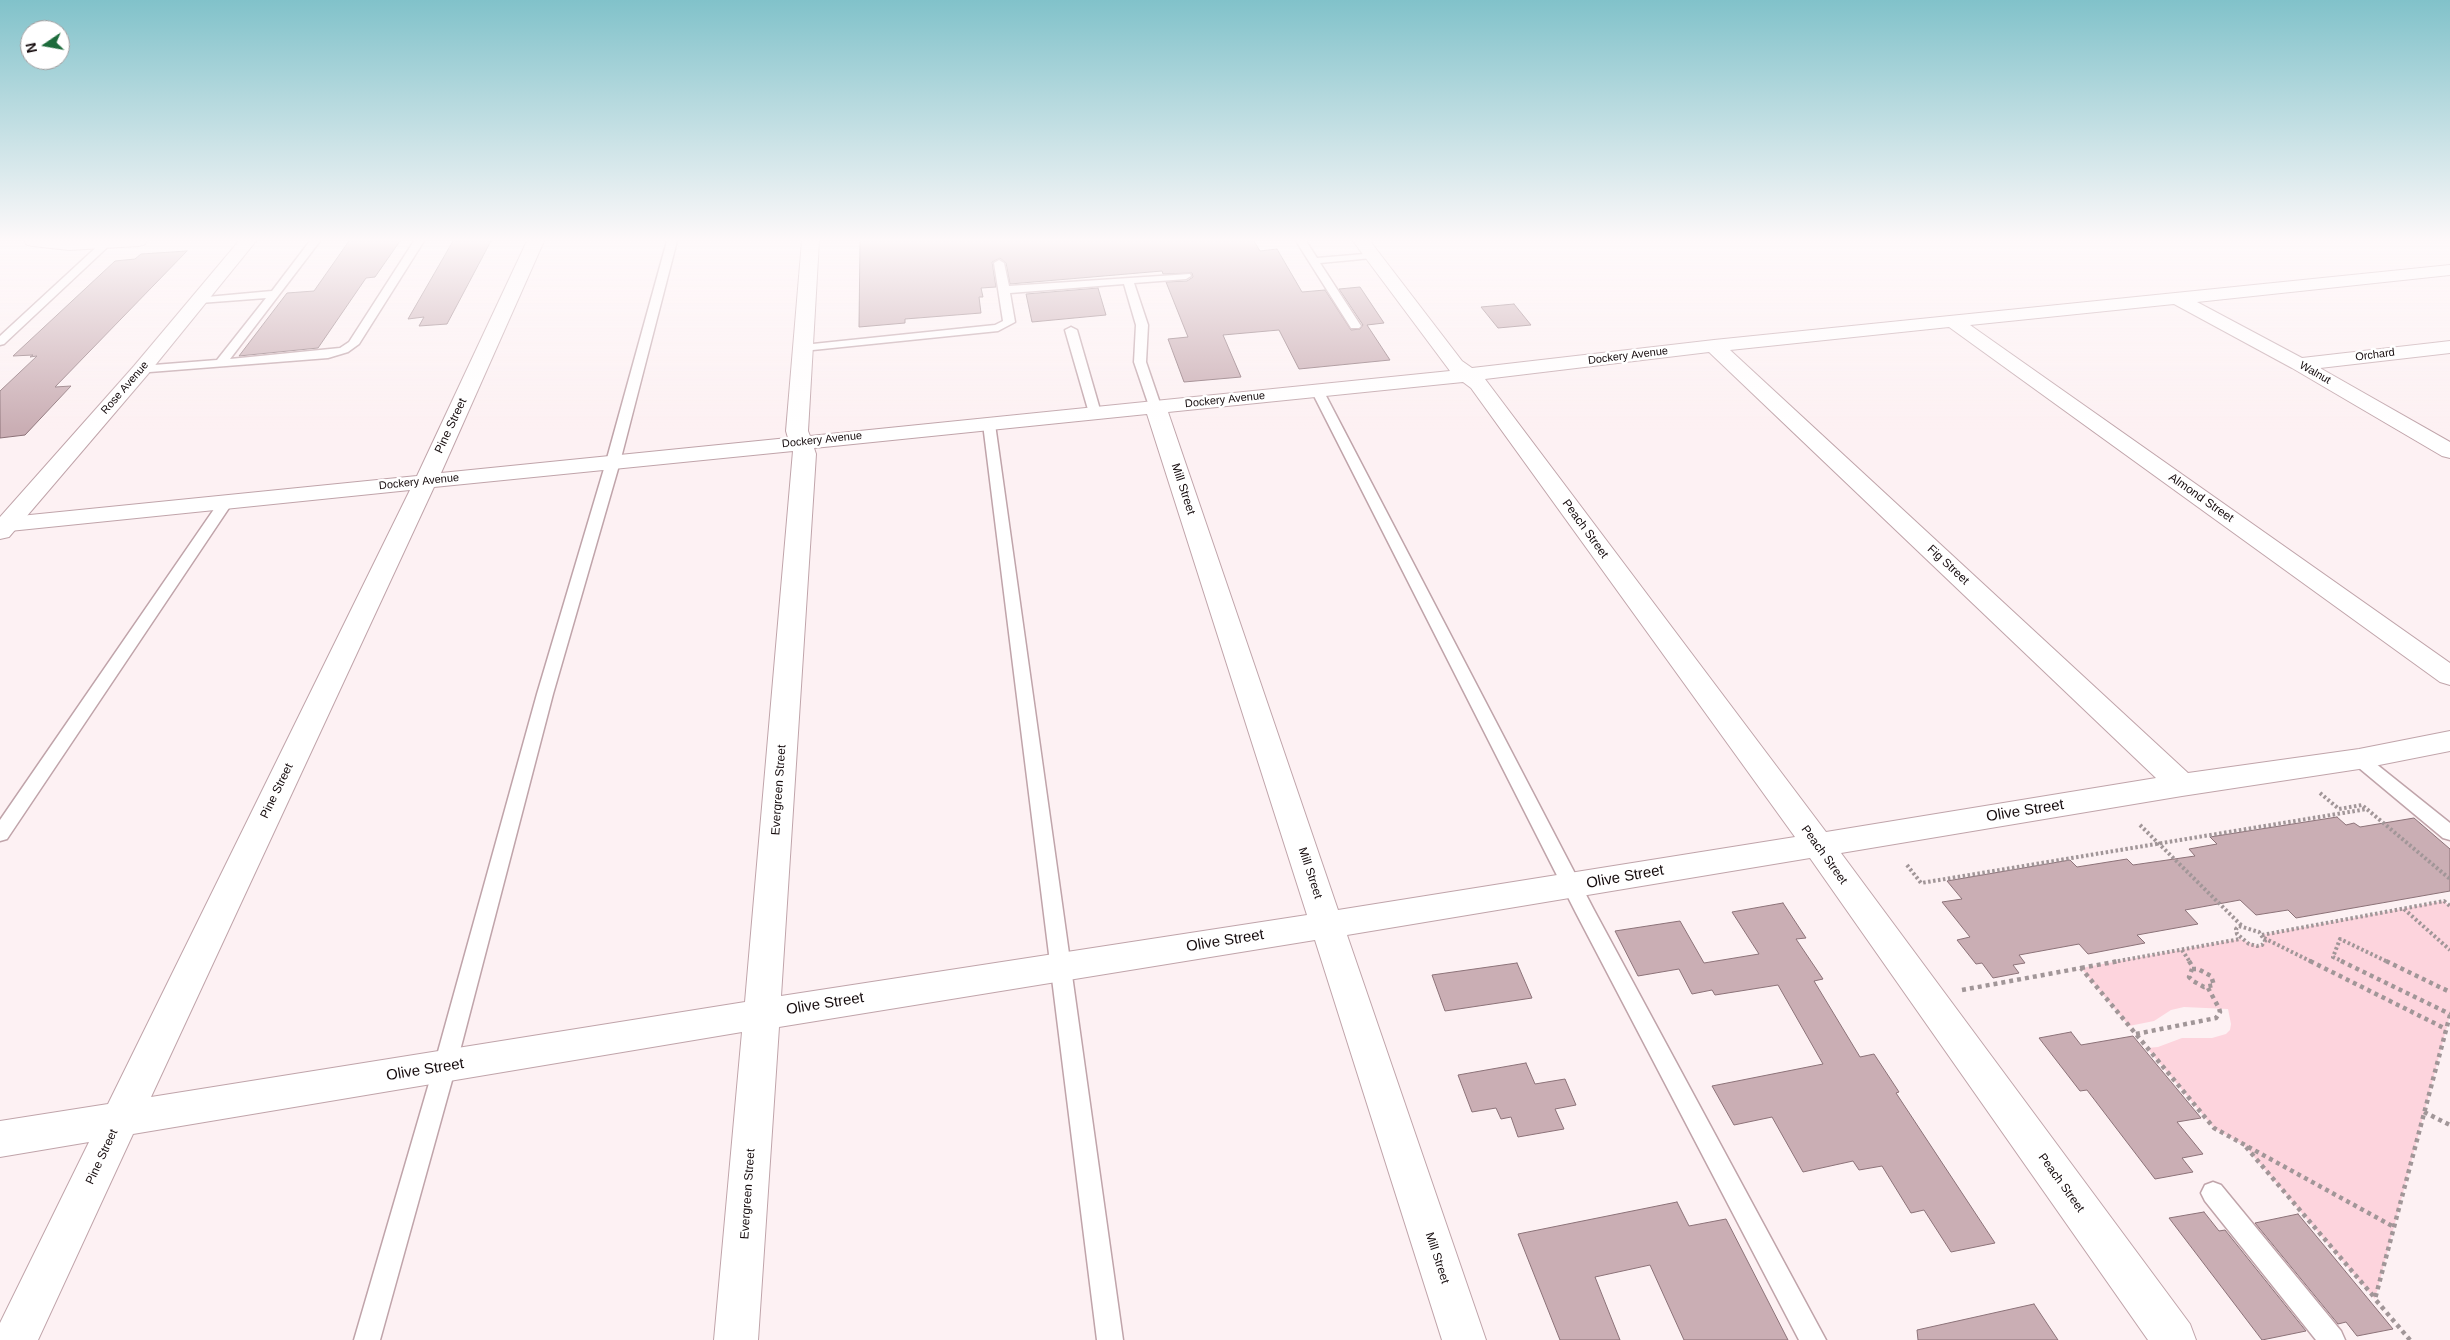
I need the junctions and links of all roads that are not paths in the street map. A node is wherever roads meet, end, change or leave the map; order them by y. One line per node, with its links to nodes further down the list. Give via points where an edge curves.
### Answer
1 (41, 304): 17 (lane)
2 (197, 304): 23 (street, Rose Avenue)
3 (268, 304): 21 (lane)
4 (378, 304): 21 (lane, via 349,348 328,354)
5 (507, 304): 32 (street, Pine Street)
6 (655, 304): 31 (lane)
7 (806, 304): 20 (street, Evergreen Street)
8 (1006, 304): 20 (lane, via 1009,322 998,328)
9 (1135, 304): 26 (lane, via 1142,325 1140,362)
10 (1340, 304): 15 (lane)
11 (1408, 304): 24 (street, Peach Street, via 1455,366)
12 (2123, 304): 14 (street, Dockery Avenue)
13 (2187, 304): 22 (street, Walnut)
14 (1952, 321): 18 (street, Dockery Avenue); 35 (street, Almond Street)
15 (1355, 326)
16 (1071, 330): 27 (lane)
17 (0, 342)
18 (1714, 346): 24 (street, Dockery Avenue); 38 (street, Fig Street)
19 (2450, 347): 22 (street, Orchard)
20 (803, 348): 29 (street, Evergreen Street, via 797,431)
21 (221, 363): 23 (lane)
22 (2299, 364): 30 (street, Walnut)
23 (141, 370): 34 (street, Rose Avenue)
24 (1468, 375): 25 (street, Dockery Avenue); 41 (street, Peach Street, via 1478,384)
25 (1317, 390): 26 (street, Dockery Avenue); 42 (lane)
26 (1155, 406): 27 (street, Dockery Avenue); 43 (street, Mill Street)
27 (1094, 412): 28 (street, Dockery Avenue)
28 (988, 424): 29 (street, Dockery Avenue); 44 (lane)
29 (801, 442): 31 (street, Dockery Avenue); 45 (street, Evergreen Street, via 805,454)
30 (2450, 451)
31 (612, 462): 32 (street, Dockery Avenue); 46 (lane, via 545,694)
32 (426, 481): 33 (street, Dockery Avenue); 47 (street, Pine Street)
33 (226, 502): 34 (street, Dockery Avenue); 40 (lane)
34 (2, 527)
35 (2450, 676)
36 (2450, 742): 37 (street, Olive Street)
37 (2359, 759): 38 (street, Olive Street); 39 (lane)
38 (2182, 785): 41 (street, Olive Street)
39 (2450, 833)
40 (0, 834)
41 (1817, 844): 42 (street, Olive Street); 56 (street, Peach Street)
42 (1572, 886): 43 (street, Olive Street); 55 (lane)
43 (1327, 924): 44 (street, Olive Street); 54 (street, Mill Street)
44 (1062, 967): 45 (street, Olive Street); 53 (lane)
45 (762, 1014): 46 (street, Olive Street); 52 (street, Evergreen Street)
46 (445, 1066): 47 (street, Olive Street); 51 (lane)
47 (120, 1120): 48 (street, Olive Street); 50 (street, Pine Street)
48 (0, 1140)
49 (2213, 1193): 57 (lane)
50 (15, 1340)
51 (367, 1340)
52 (736, 1340)
53 (1110, 1340)
54 (1464, 1340)
55 (1813, 1340)
56 (2174, 1340)
57 (2332, 1340)

